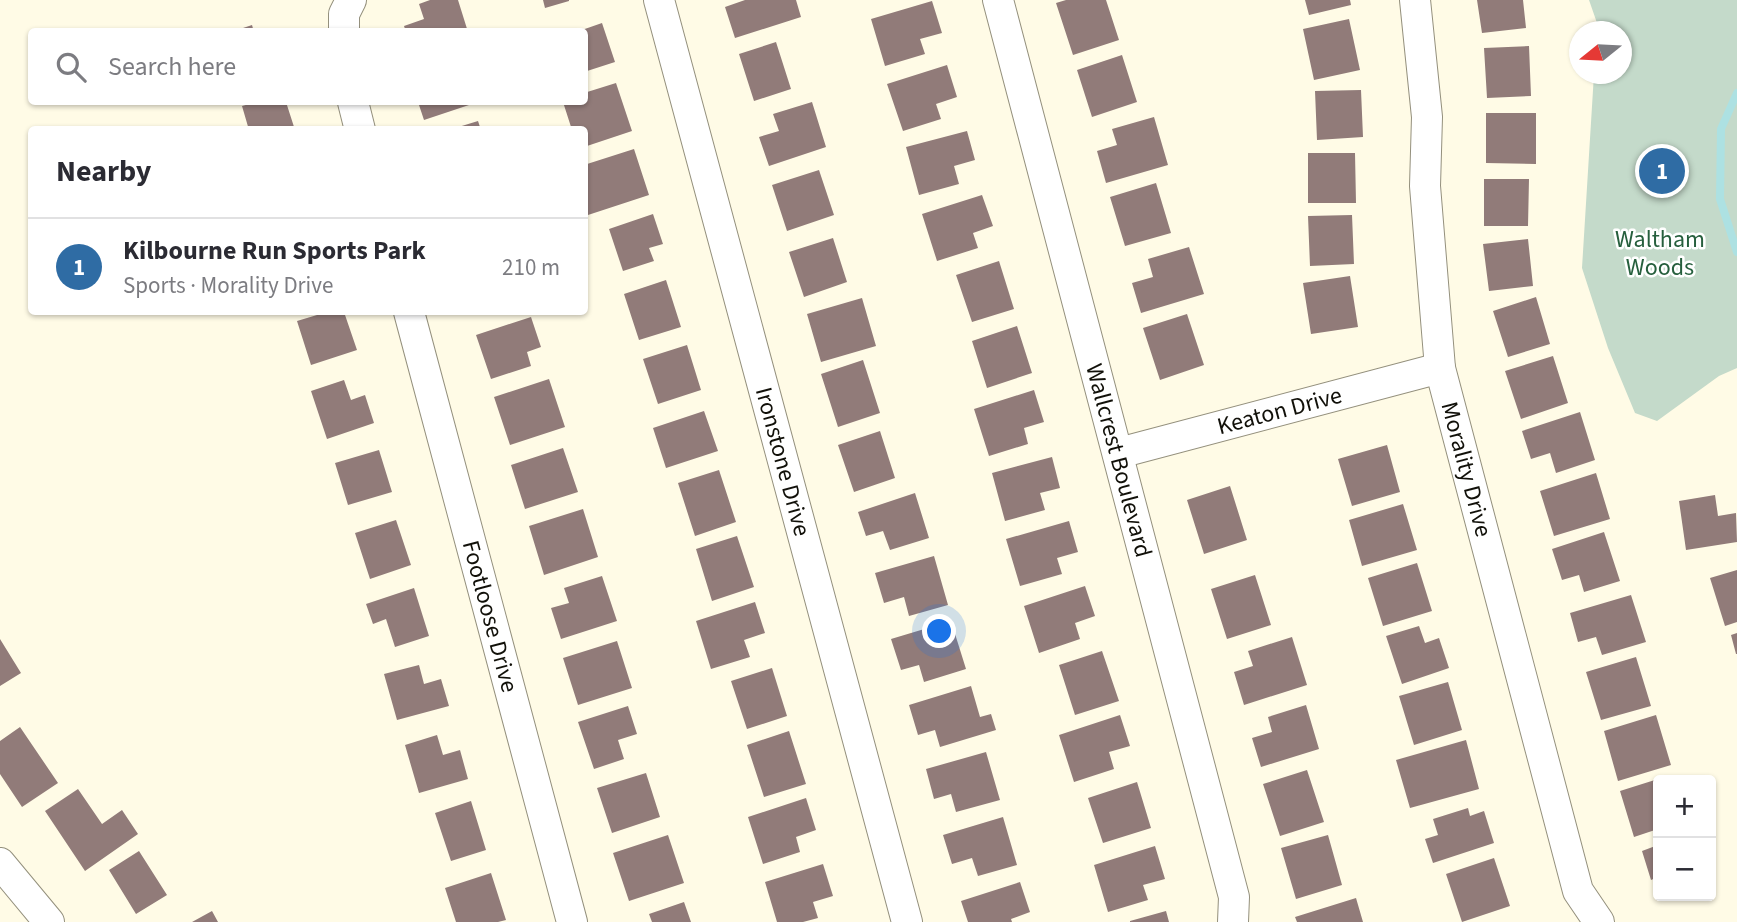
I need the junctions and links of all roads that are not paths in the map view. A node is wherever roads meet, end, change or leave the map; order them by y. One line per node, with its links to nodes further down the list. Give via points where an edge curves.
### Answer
1 (351, 0): 5 (street)
2 (660, 0): 14 (street, Ironstone Drive)
3 (998, 0): 10 (street, Wallcrest Boulevard)
4 (1415, 0): 9 (street, Morality Drive, via 1427,117 1424,186)
5 (344, 28)
6 (354, 105): 7 (street)
7 (359, 126)
8 (410, 315): 13 (street, Footloose Drive)
9 (1440, 368): 10 (street, Keaton Drive); 16 (street, Morality Drive, via 1578,891)
10 (1119, 453): 15 (street, Wallcrest Boulevard, via 1234,897)
11 (0, 863): 12 (street)
12 (49, 922)
13 (572, 922)
14 (906, 922)
15 (1233, 922)
16 (1599, 922)

